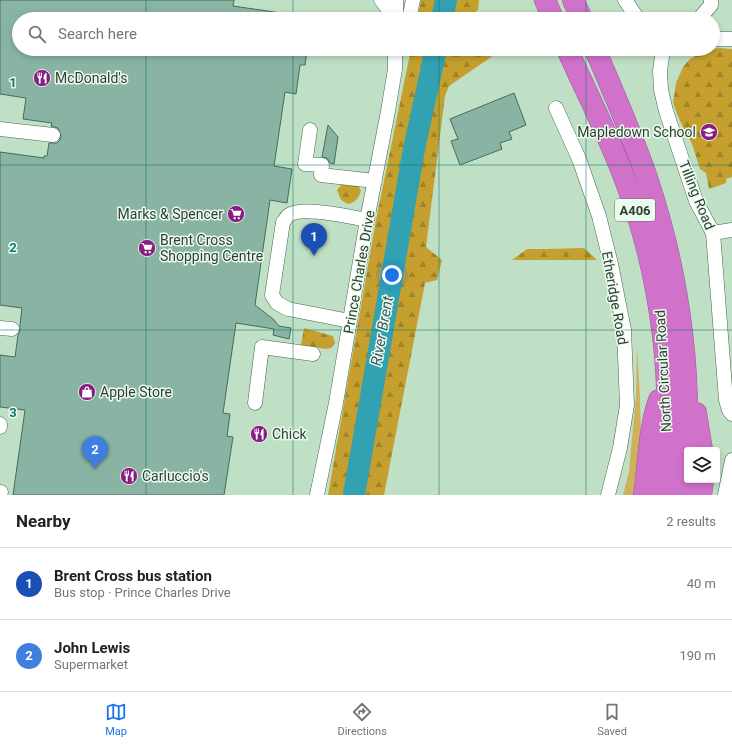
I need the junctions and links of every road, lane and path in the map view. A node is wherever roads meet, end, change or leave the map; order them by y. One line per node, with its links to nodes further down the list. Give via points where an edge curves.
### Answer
1 (380, 0): 6 (street)
2 (396, 0): 7 (street)
3 (540, 0): 8 (highway)
4 (625, 0): 9 (street)
5 (711, 0): 10 (street, via 711,6)
6 (390, 12)
7 (395, 12)
8 (550, 12)
9 (633, 12)
10 (705, 12)
11 (720, 39): 12 (street)
12 (732, 39)
13 (395, 56): 18 (street, Prince Charles Drive)
14 (399, 56): 18 (street)
15 (570, 56): 29 (highway, North Circular Road / A406, via 616,155 636,213 653,271 664,345)
16 (598, 56): 29 (highway, North Circular Road / A406, via 636,148 665,241 683,343)
17 (662, 56): 26 (street, Tilling Road, via 661,90 666,111 696,201)
18 (395, 69): 23 (street, Prince Charles Drive)
19 (556, 108): 36 (street, Etheridge Road, via 579,159 599,216 624,330 627,405 620,448)
20 (0, 129): 22 (street)
21 (310, 130): 23 (street, via 305,164 322,165 321,175)
22 (53, 134)
23 (375, 181): 24 (street, Prince Charles Drive)
24 (367, 220): 27 (street, Prince Charles Drive); 27 (street, via 330,213 297,212 283,222 272,295 277,303 288,309)
25 (732, 230): 26 (street)
26 (713, 233): 31 (street, Tilling Road, via 726,400)
27 (350, 322): 35 (street, Prince Charles Drive)
28 (313, 354): 30 (street, via 262,347)
29 (676, 381): 32 (highway, A406, via 696,414); 37 (highway, A406, via 654,419); 38 (highway, North Circular Road / A406); 39 (highway, North Circular Road / A406, via 686,451)
30 (255, 403)
31 (732, 414)
32 (702, 447)
33 (732, 460): 41 (street)
34 (703, 483): 40 (highway)
35 (317, 495)
36 (608, 495)
37 (644, 495)
38 (662, 495)
39 (683, 495)
40 (701, 495)
41 (725, 495)

